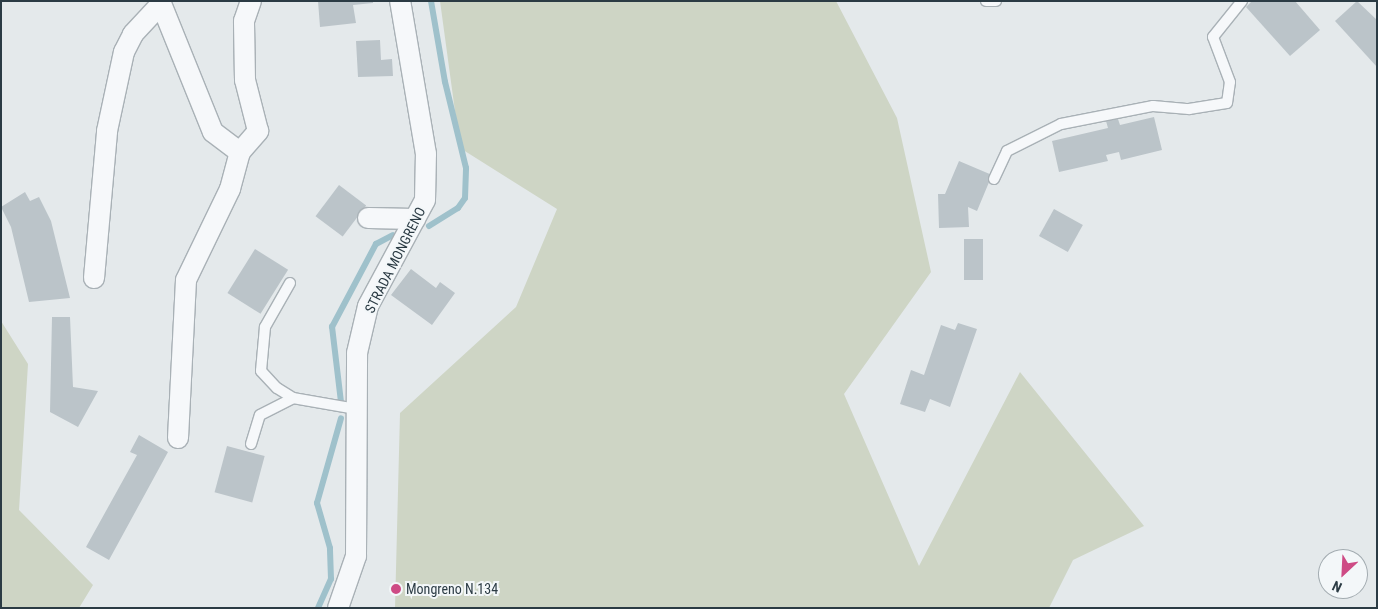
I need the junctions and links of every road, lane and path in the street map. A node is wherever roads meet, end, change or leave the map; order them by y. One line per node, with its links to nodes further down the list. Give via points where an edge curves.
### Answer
1 (251, 1): 7 (street, via 244,21 245,80 258,131)
2 (400, 1): 10 (street, STRADA MONGRENO, via 426,154 425,200)
3 (986, 1): 4 (lane)
4 (996, 1)
5 (1242, 1): 8 (lane, via 1213,37 1230,82 1227,102 1189,109 1153,106 1061,124 1007,151)
6 (161, 3): 7 (street, via 213,132); 11 (street, via 133,34 124,52 107,132)
7 (240, 152): 15 (street, via 230,190 186,280)
8 (994, 179)
9 (368, 218): 10 (street)
10 (415, 219): 14 (street, STRADA MONGRENO, via 368,306 357,353)
11 (94, 278)
12 (290, 283): 13 (lane, via 265,327 261,371 277,388)
13 (293, 398): 14 (lane); 16 (lane, via 260,414)
14 (356, 409): 17 (street, STRADA MONGRENO, via 356,556)
15 (178, 438)
16 (251, 444)
17 (338, 608)

